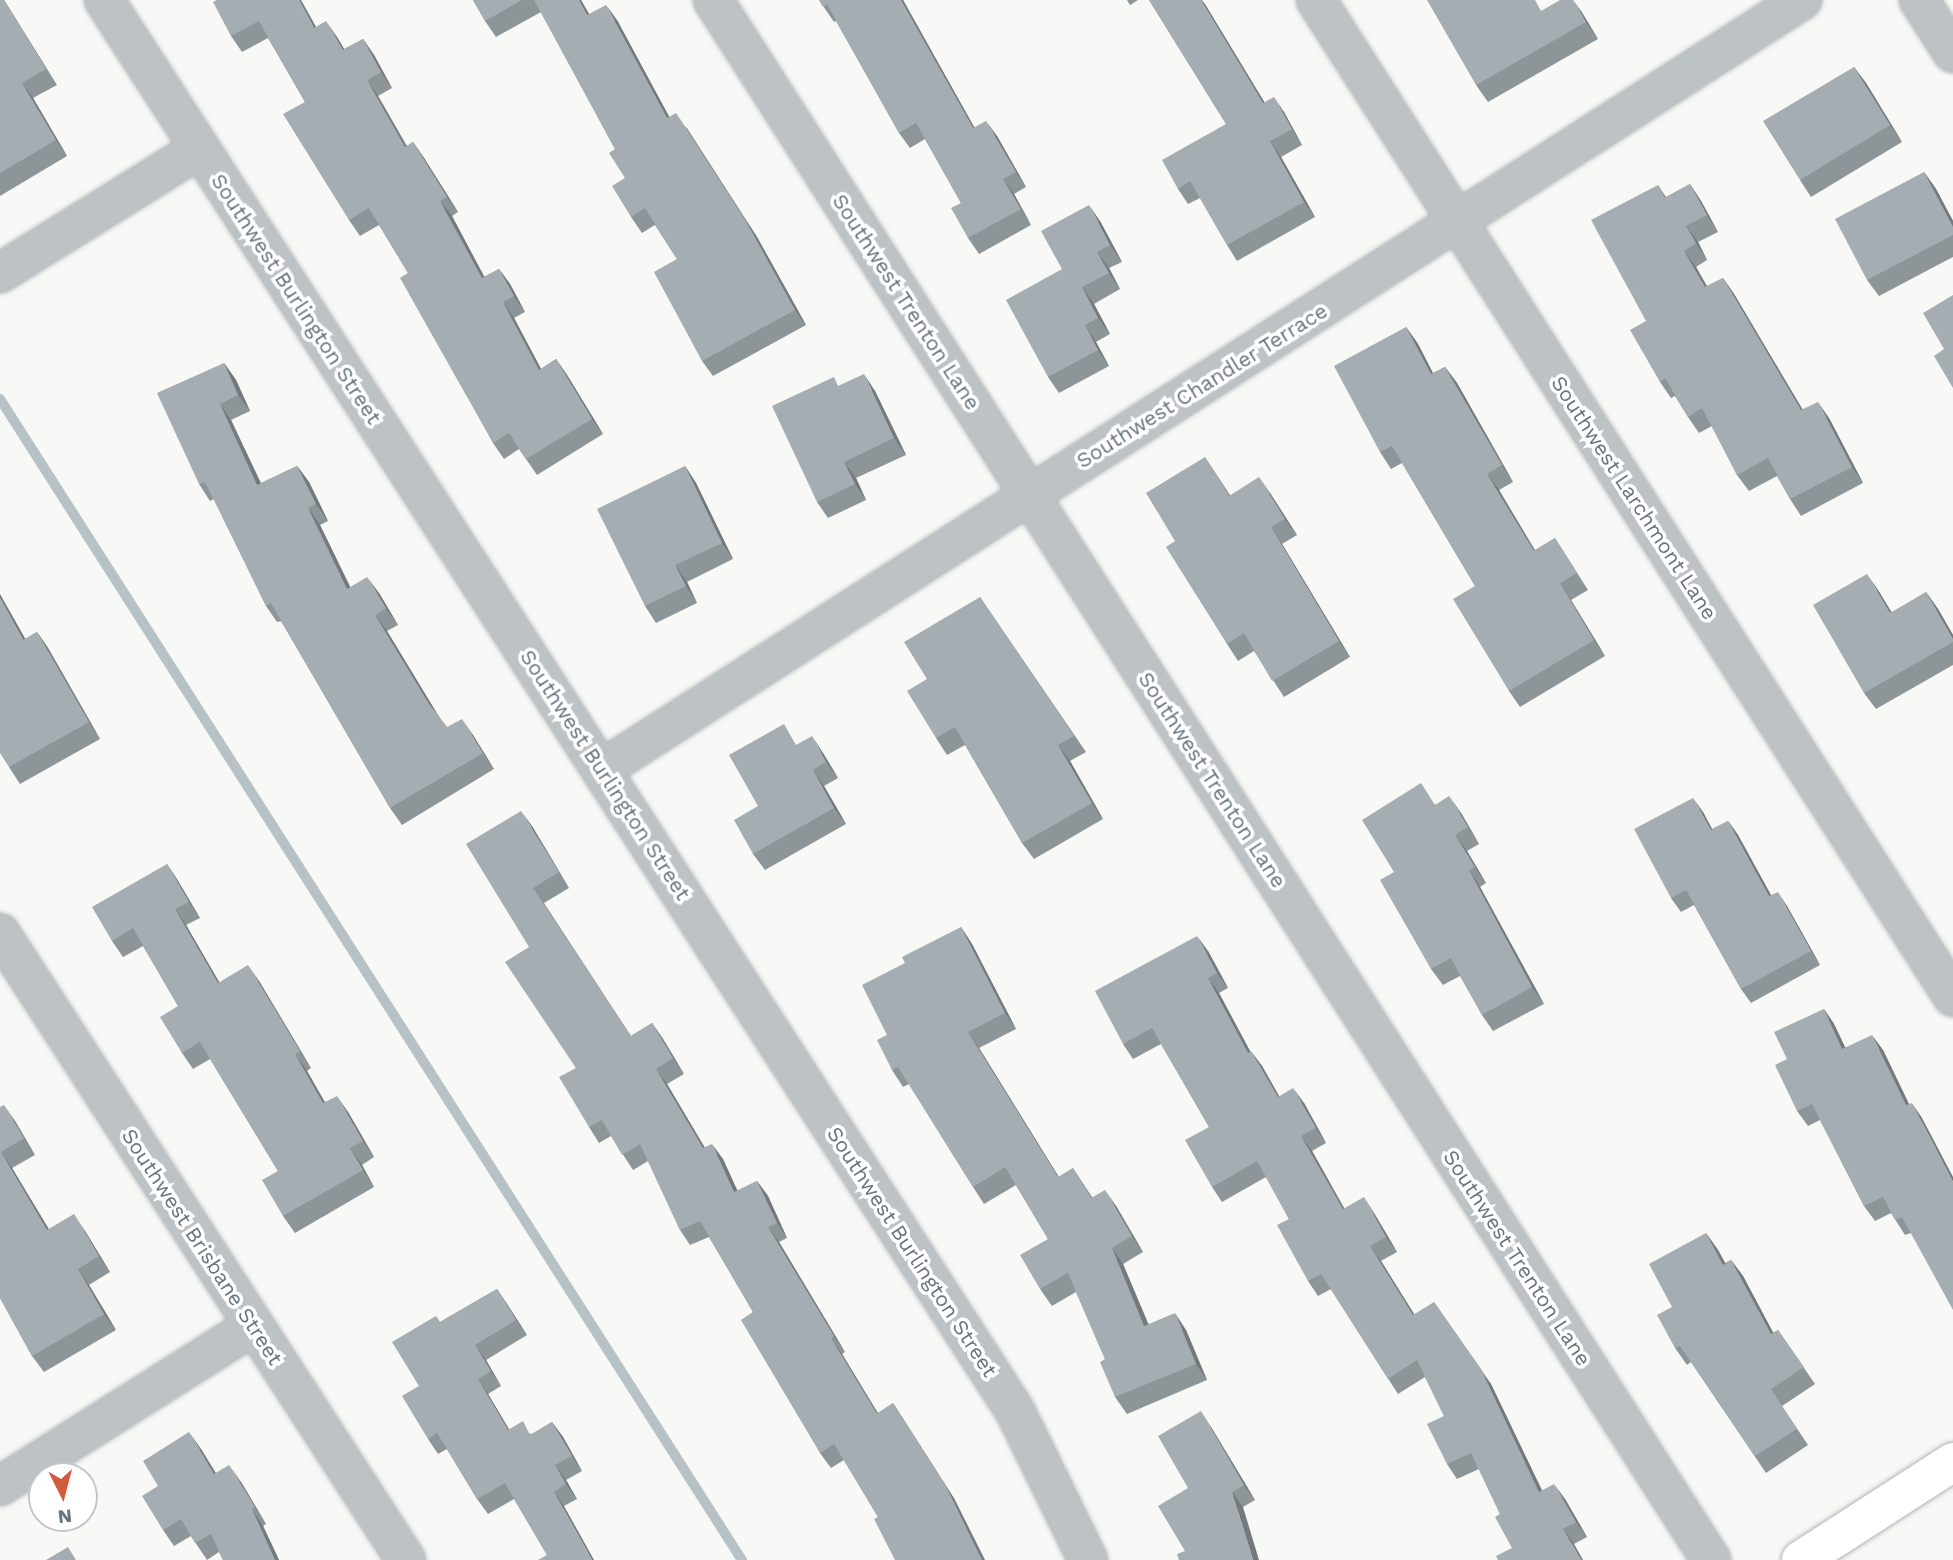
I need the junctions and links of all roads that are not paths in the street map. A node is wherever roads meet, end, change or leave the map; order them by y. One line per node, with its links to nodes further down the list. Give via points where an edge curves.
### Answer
1 (104, 0): 7 (street, Southwest Burlington Street)
2 (713, 0): 10 (street, Southwest Trenton Lane)
3 (1316, 0): 8 (street, Southwest Larchmont Lane)
4 (1802, 0): 8 (street, Southwest Chandler Terrace)
5 (1919, 0): 6 (street)
6 (1953, 53)
7 (199, 149): 9 (street); 11 (street, Southwest Burlington Street)
8 (1459, 224): 10 (street, Southwest Chandler Terrace); 13 (street, Southwest Larchmont Lane)
9 (0, 273)
10 (1029, 495): 11 (street, Southwest Chandler Terrace); 19 (street, Southwest Trenton Lane)
11 (601, 770): 18 (street, Southwest Burlington Street, via 1015,1411)
12 (0, 933): 14 (street, Southwest Brisbane Street)
13 (1953, 997)
14 (253, 1326): 16 (street); 17 (street, Southwest Brisbane Street)
15 (1953, 1462): 20 (street)
16 (0, 1486)
17 (407, 1560)
18 (1088, 1560)
19 (1711, 1560)
20 (1801, 1560)

